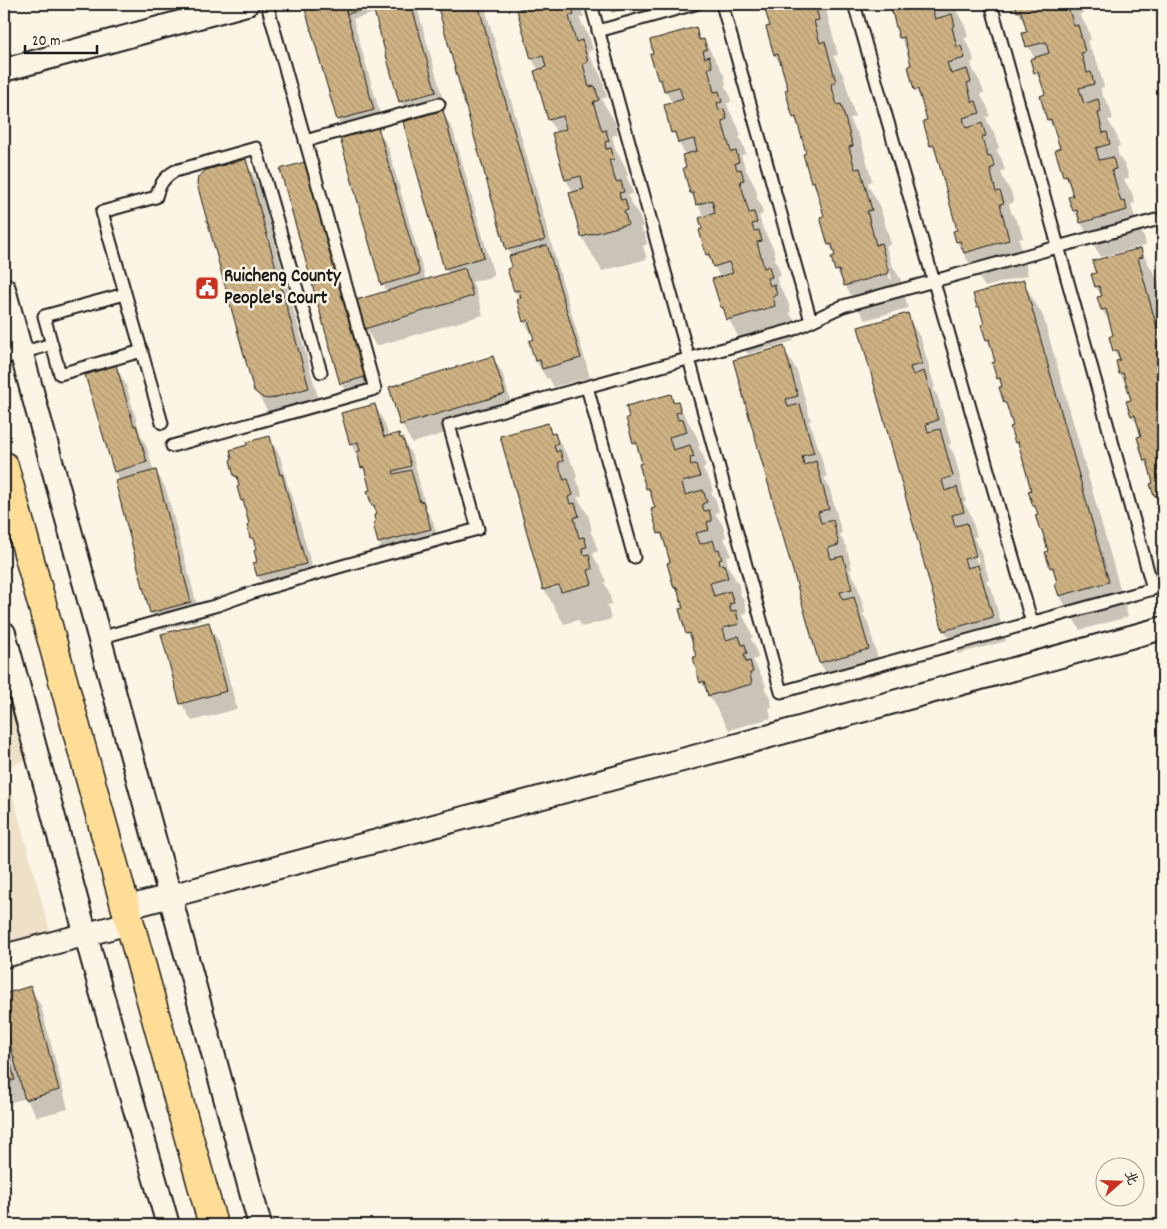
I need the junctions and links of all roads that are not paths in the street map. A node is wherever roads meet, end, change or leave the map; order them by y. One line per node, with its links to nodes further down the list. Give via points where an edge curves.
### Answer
1 (247, 4): 9 (street)
2 (267, 4): 11 (lane)
3 (590, 4): 8 (lane)
4 (695, 4): 8 (lane)
5 (722, 4): 17 (lane)
6 (854, 4): 14 (lane)
7 (991, 4): 13 (lane)
8 (598, 31): 21 (lane)
9 (4, 70)
10 (439, 104): 11 (lane)
11 (305, 141): 25 (lane, via 375,390)
12 (1163, 218): 13 (lane)
13 (1058, 247): 14 (lane); 29 (lane)
14 (934, 281): 17 (lane, via 843,306); 30 (lane)
15 (4, 289): 20 (street)
16 (125, 294): 18 (lane, via 44,316); 19 (lane); 22 (lane, via 102,212 156,197 164,178 175,171 256,148)
17 (811, 321): 21 (lane, via 792,330)
18 (52, 344): 19 (lane, via 60,374); 20 (lane)
19 (142, 351): 24 (lane)
20 (12, 355): 33 (street)
21 (689, 359): 23 (lane); 30 (lane, via 781,692)
22 (321, 372)
23 (587, 387): 27 (lane); 33 (lane, via 449,425 478,529)
24 (162, 422)
25 (172, 446)
26 (4, 466): 35 (main road)
27 (634, 557)
28 (1163, 582): 29 (lane)
29 (1153, 589): 30 (lane)
30 (1032, 623)
31 (1163, 628): 34 (street)
32 (4, 633): 36 (street)
33 (100, 638): 34 (street)
34 (170, 896): 35 (street); 40 (street)
35 (127, 915): 36 (street); 39 (main road)
36 (86, 934): 37 (street); 38 (street)
37 (4, 956)
38 (168, 1225)
39 (213, 1225)
40 (260, 1225)

